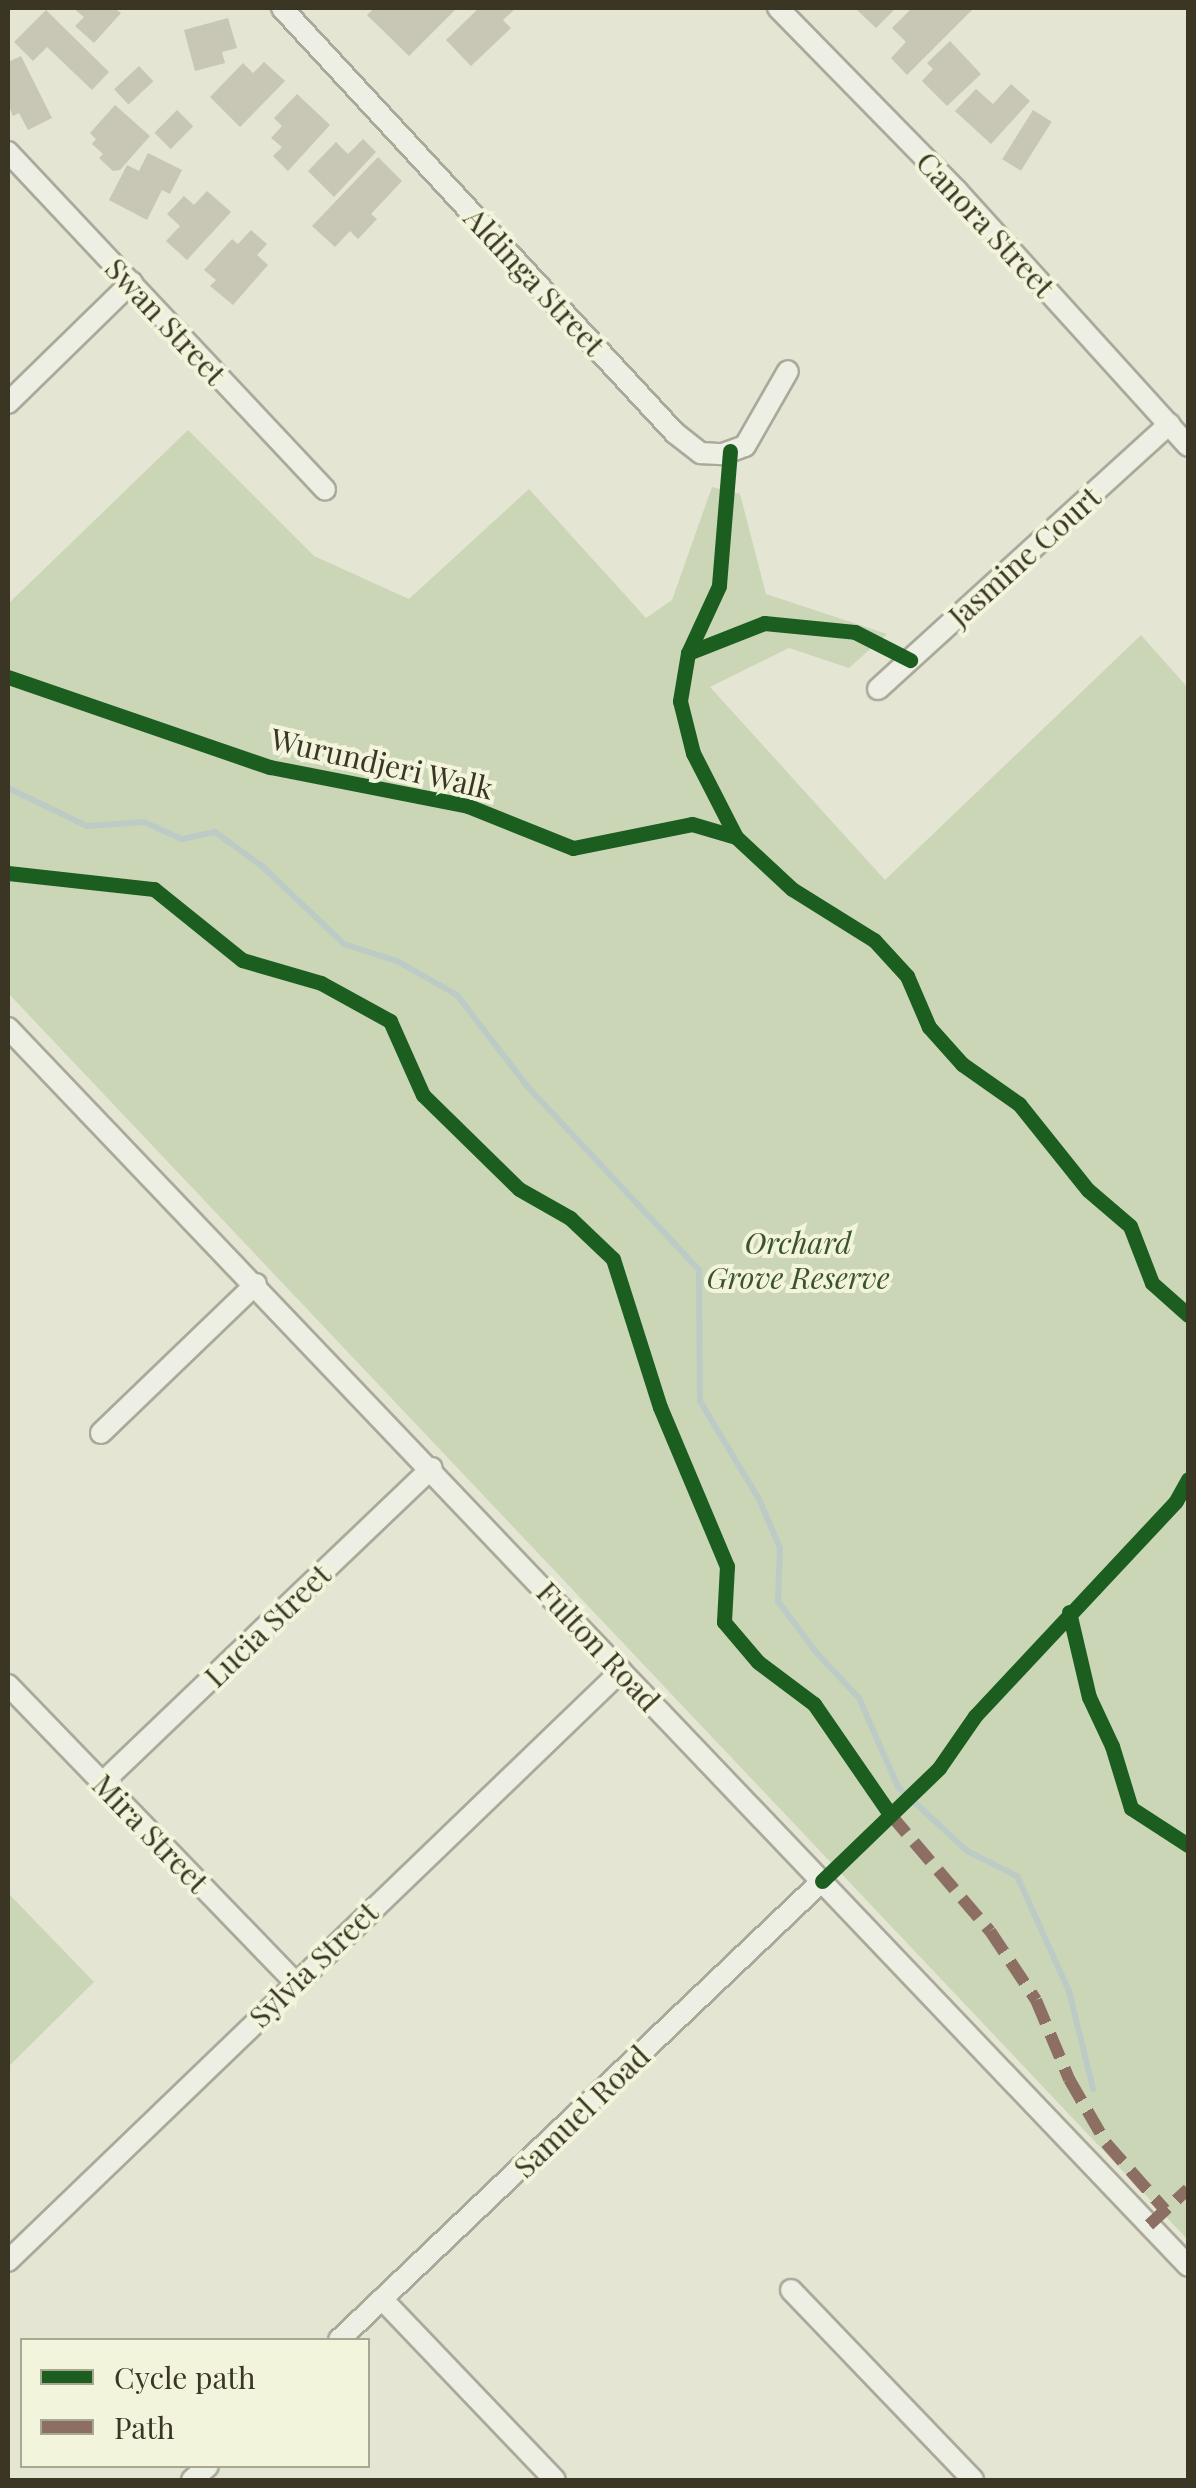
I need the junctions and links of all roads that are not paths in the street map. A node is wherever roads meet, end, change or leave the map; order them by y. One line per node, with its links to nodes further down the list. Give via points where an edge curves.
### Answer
1 (282, 8): 5 (street, Aldinga Street, via 675,434 700,453 745,446)
2 (778, 8): 7 (street, Canora Street, via 957,191)
3 (8, 152): 4 (street, Swan Street)
4 (132, 282): 6 (street); 9 (street, Swan Street)
5 (788, 371)
6 (8, 402)
7 (1169, 424): 8 (street, Canora Street); 10 (street, Jasmine Court)
8 (1188, 446)
9 (325, 490)
10 (878, 688)
11 (8, 1028): 12 (street, Fulton Road)
12 (256, 1284): 13 (street); 14 (street, Fulton Road)
13 (102, 1433)
14 (432, 1468): 15 (street, Fulton Road); 17 (street, Lucia Street)
15 (621, 1671): 18 (street, Fulton Road); 19 (street, Sylvia Street)
16 (8, 1685): 17 (street, Mira Street)
17 (102, 1783): 19 (street, Mira Street)
18 (822, 1881): 21 (street, Fulton Road); 23 (street, Samuel Road)
19 (294, 1982): 20 (street, Sylvia Street)
20 (8, 2262)
21 (1188, 2266)
22 (791, 2290): 26 (street)
23 (382, 2299): 24 (street, Samuel Road); 25 (street)
24 (341, 2338)
25 (556, 2480)
26 (973, 2480)

